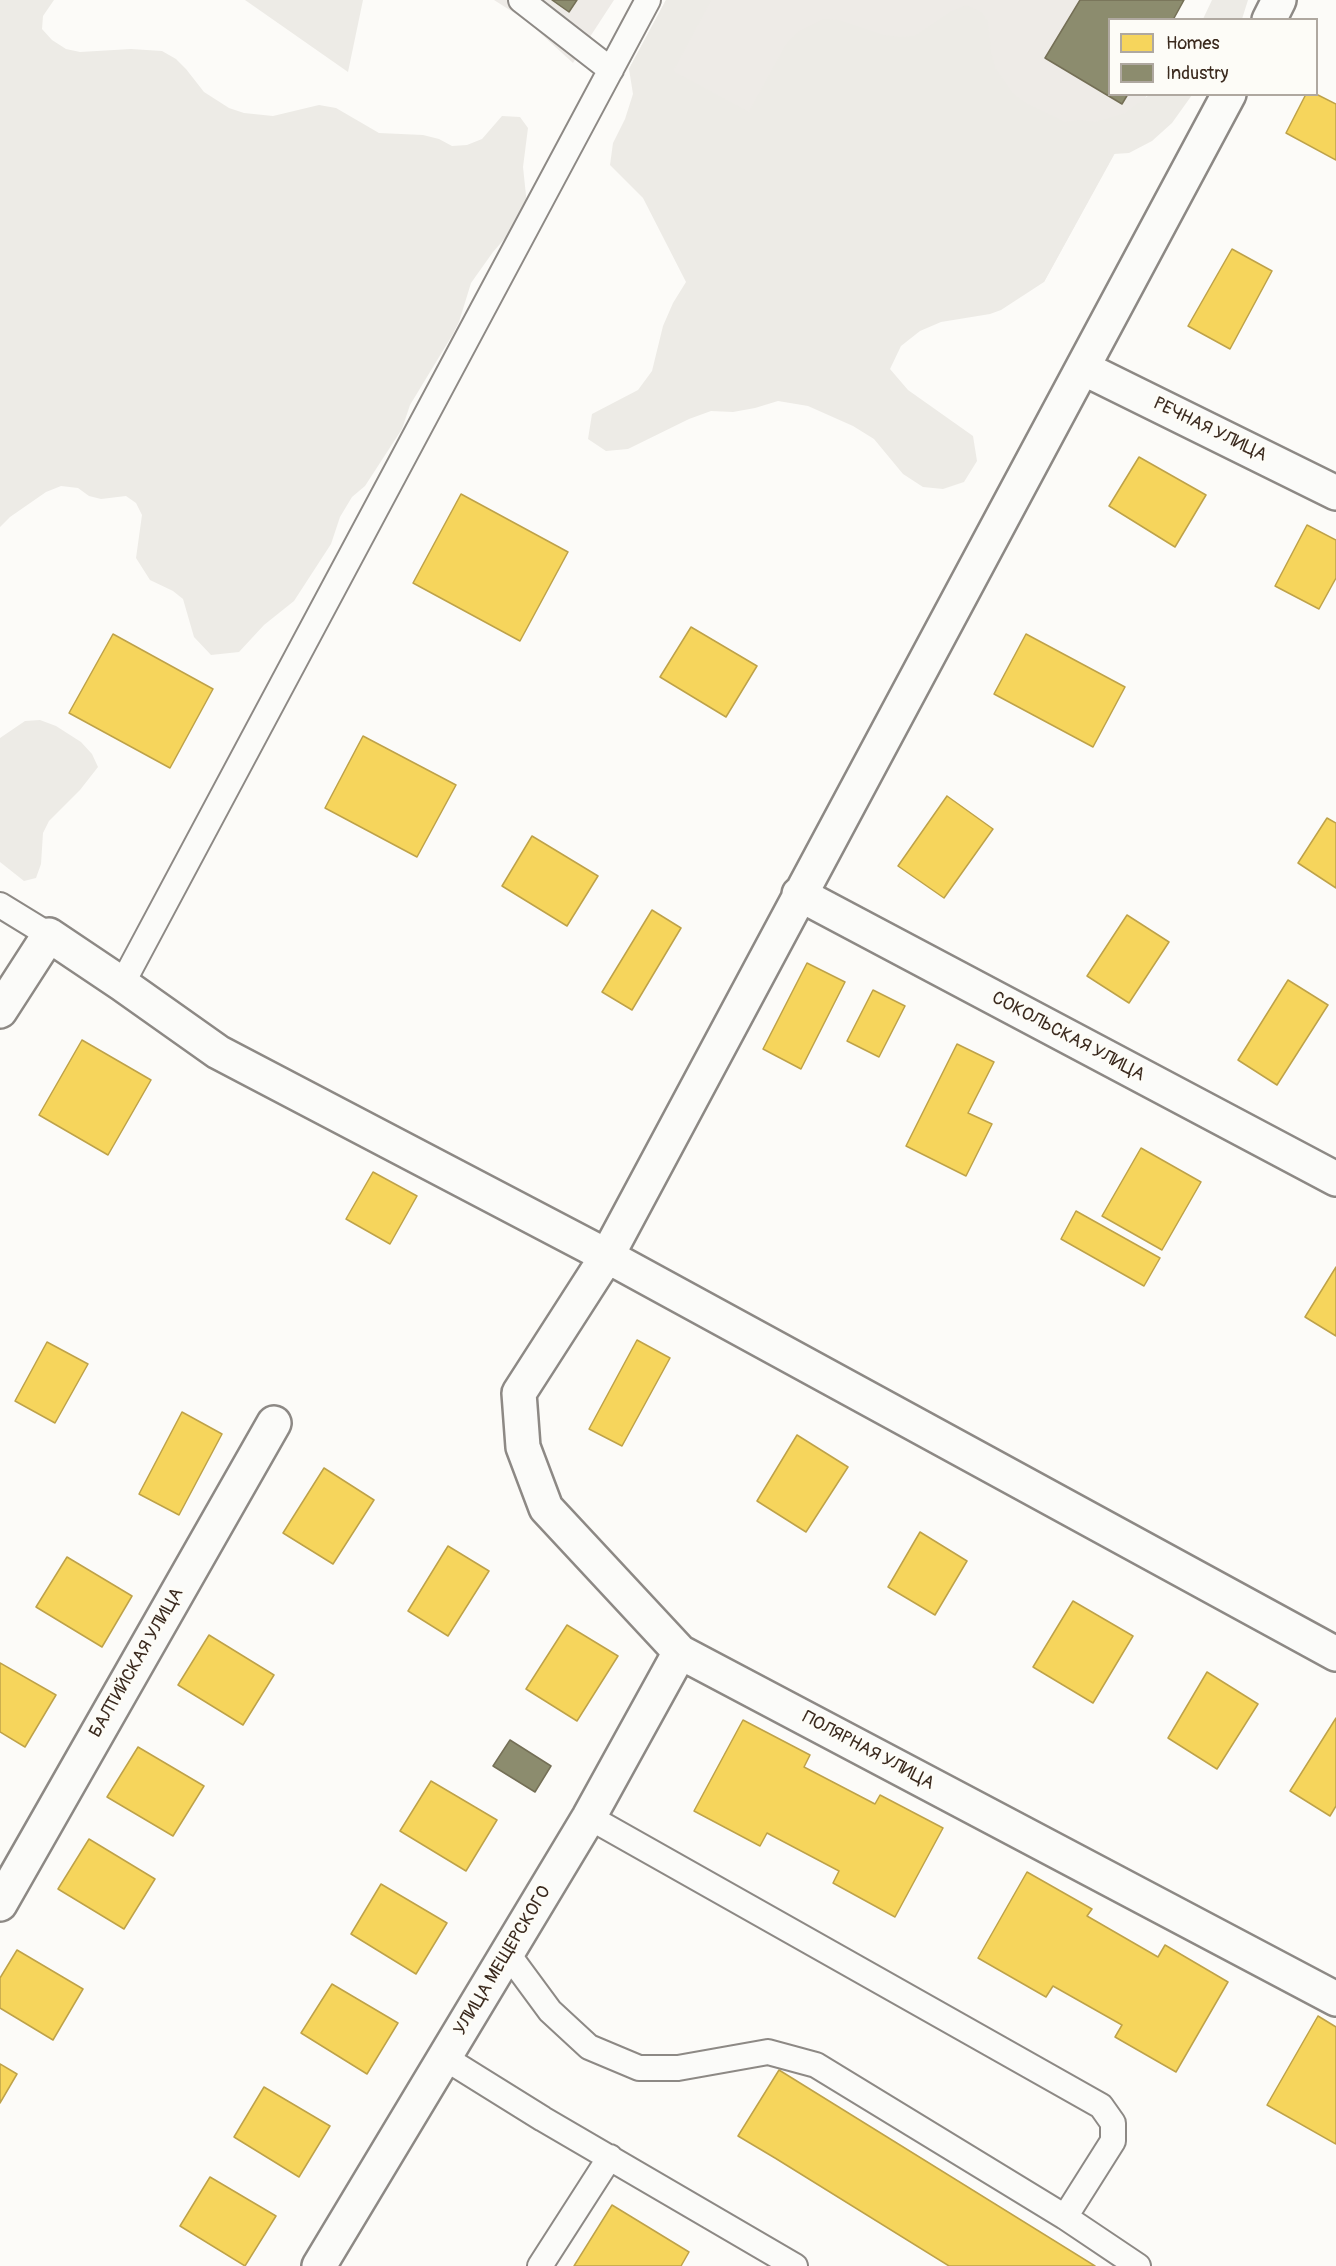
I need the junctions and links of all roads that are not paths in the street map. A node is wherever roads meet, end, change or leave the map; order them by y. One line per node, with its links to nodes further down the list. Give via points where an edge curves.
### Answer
1 (521, 0): 5 (lane)
2 (648, 0): 5 (lane)
3 (1279, 0): 4 (street)
4 (1270, 18)
5 (611, 70): 12 (lane)
6 (1228, 96): 7 (street)
7 (1083, 368): 8 (street, РЕЧНАЯ УЛИЦА); 9 (street)
8 (1336, 493)
9 (799, 894): 14 (street, СОКОЛЬСКАЯ УЛИЦА); 15 (street)
10 (0, 905): 11 (lane)
11 (49, 935): 12 (street); 13 (street)
12 (122, 984): 15 (street, via 218,1052)
13 (0, 1011)
14 (1336, 1179)
15 (607, 1256): 17 (street, ПОЛЯРНАЯ УЛИЦА, via 519,1392 523,1447 546,1508); 18 (street)
16 (274, 1423): 20 (street, БАЛТИЙСКАЯ УЛИЦА)
17 (680, 1652): 19 (street, УЛИЦА МЕЩЕРСКОГО); 22 (street, ПОЛЯРНАЯ УЛИЦА)
18 (1336, 1654)
19 (589, 1817): 21 (street, УЛИЦА МЕЩЕРСКОГО); 25 (lane, via 1101,2106 1113,2123 1113,2141)
20 (0, 1904)
21 (508, 1954): 23 (street, УЛИЦА МЕЩЕРСКОГО); 25 (lane, via 550,2011 590,2048 639,2068 678,2068 768,2052 816,2065)
22 (1336, 1999)
23 (445, 2058): 24 (lane); 26 (street, УЛИЦА МЕЩЕРСКОГО)
24 (609, 2157): 27 (lane); 28 (lane)
25 (1065, 2217): 29 (lane)
26 (319, 2266)
27 (540, 2266)
28 (795, 2266)
29 (1138, 2266)

